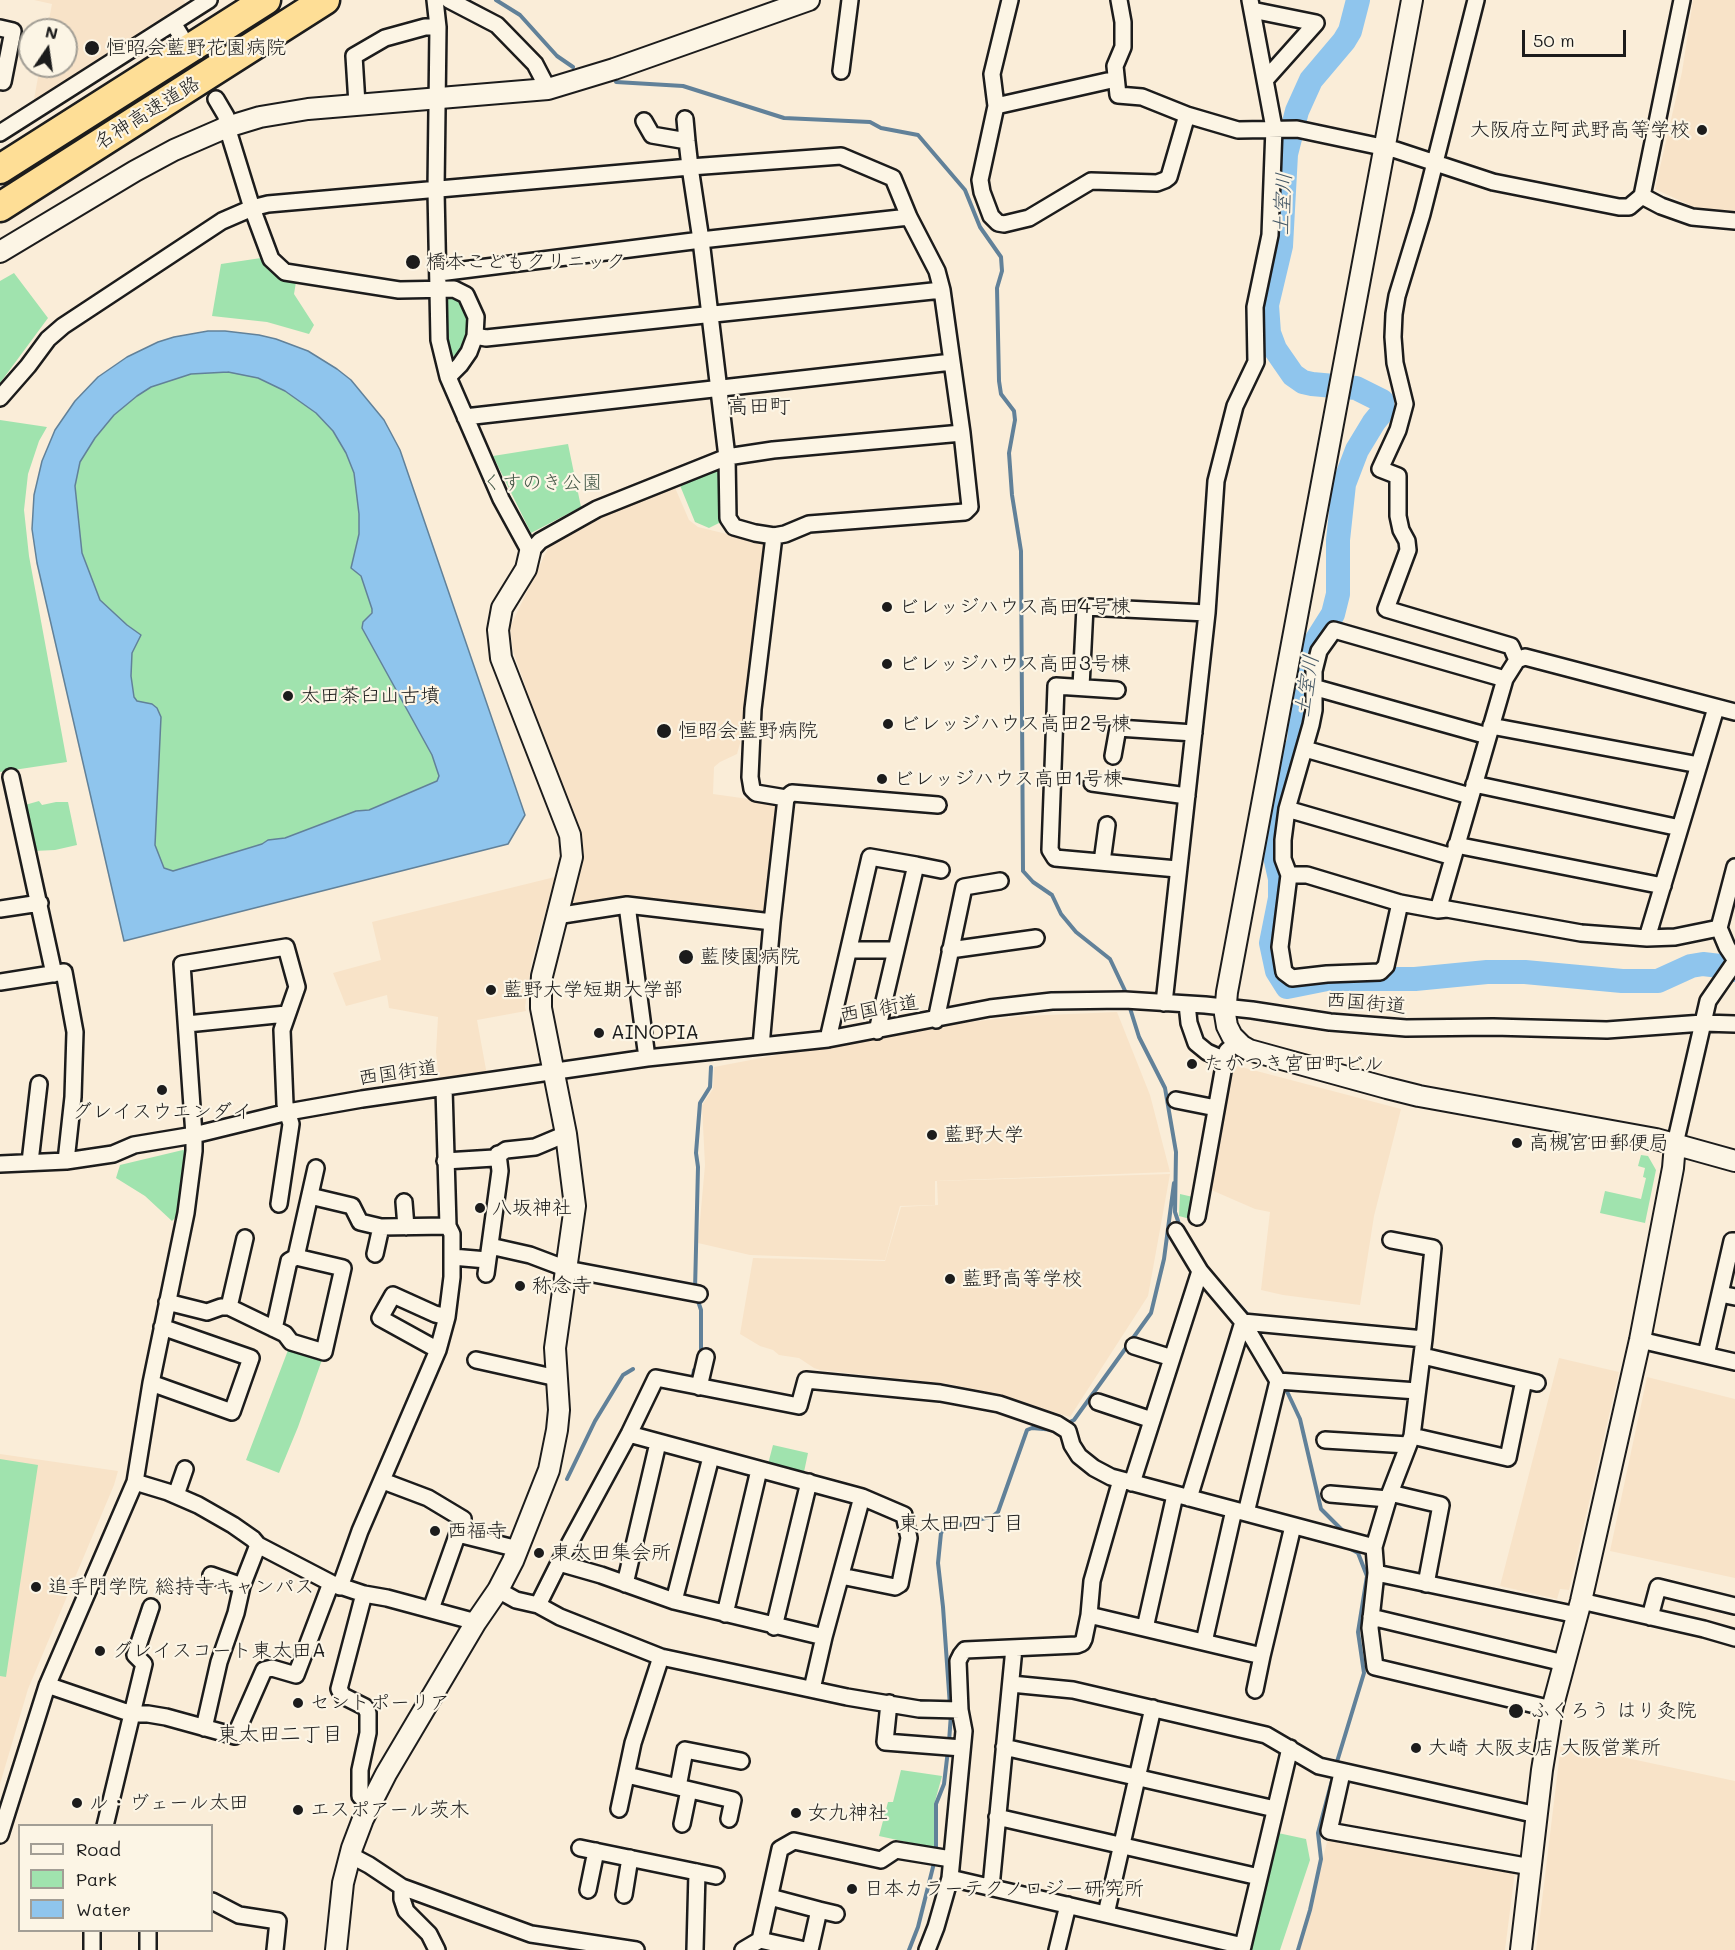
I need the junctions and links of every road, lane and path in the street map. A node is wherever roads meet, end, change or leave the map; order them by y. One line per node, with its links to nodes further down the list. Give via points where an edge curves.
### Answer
1 (209, 0): 30 (street, via 177,30)
2 (266, 0): 35 (highway, 名神高速道路)
3 (325, 0): 38 (highway, 名神高速道路)
4 (435, 0): 14 (street)
5 (809, 0): 20 (street)
6 (850, 0): 16 (street)
7 (1010, 0): 24 (street, via 992,74)
8 (1119, 0): 25 (street, via 1123,47 1115,66 1118,95 1142,97)
9 (1412, 0): 32 (street)
10 (1476, 0): 33 (street)
11 (1682, 0): 37 (street)
12 (453, 1): 20 (street, via 496,25 535,64)
13 (1251, 5): 17 (street); 17 (street, via 1316,23)
14 (438, 27): 22 (street); 23 (street, via 385,38 354,56)
15 (0, 28): 19 (street, via 13,31)
16 (841, 71)
17 (1266, 80): 29 (street)
18 (1107, 81): 24 (street)
19 (3, 82)
20 (548, 89): 22 (street)
21 (216, 99): 28 (street, via 226,116)
22 (437, 99): 23 (street); 36 (street)
23 (357, 104): 28 (street, via 260,117)
24 (996, 106): 25 (street, via 980,184 991,216 1004,224 1029,218 1091,181 1165,180)
25 (1187, 115): 29 (street, via 1238,130)
26 (685, 119): 31 (street)
27 (644, 122): 31 (street, via 652,135)
28 (227, 127): 39 (street); 43 (street, via 135,171)
29 (1274, 128): 32 (street, via 1297,129); 58 (street, via 1270,235 1255,307 1256,362 1235,406 1216,481)
30 (0, 133)
31 (687, 141): 34 (street)
32 (1384, 148): 33 (street); 107 (street)
33 (1434, 161): 37 (street, via 1493,182 1619,207 1629,207); 59 (street, via 1394,314 1395,363 1405,404 1380,469 1398,476 1398,516 1408,550 1386,609 1511,646)
34 (690, 167): 36 (street); 40 (street, via 841,156 893,178); 42 (street)
35 (0, 169)
36 (436, 190): 39 (street); 44 (street)
37 (1642, 196): 41 (street, via 1681,214)
38 (0, 207)
39 (252, 208): 45 (street, via 271,259 285,272 399,290); 52 (street, via 222,221 63,326)
40 (909, 217): 42 (street); 46 (street, via 937,271)
41 (1735, 221)
42 (701, 240): 44 (street); 47 (street)
43 (0, 252)
44 (439, 273): 45 (street)
45 (438, 290): 48 (street, via 454,289 466,296 476,317); 50 (street, via 439,340)
46 (942, 290): 47 (street); 49 (street)
47 (710, 314): 48 (street, via 486,338); 51 (street)
48 (475, 336): 50 (street, via 469,352)
49 (952, 362): 51 (street); 54 (street)
50 (448, 377): 53 (street)
51 (719, 388): 53 (street); 55 (street)
52 (0, 398)
53 (465, 417): 57 (street, via 501,499)
54 (962, 433): 55 (street); 56 (street, via 970,507 964,512 809,524)
55 (727, 457): 56 (street, via 728,518 734,527); 57 (street, via 597,509 540,541)
56 (774, 536): 75 (street, via 754,699 750,777 756,793)
57 (530, 552): 94 (street, via 526,569 502,608 498,630 501,658 570,835 572,857)
58 (1207, 613): 61 (street, via 1085,607); 67 (street)
59 (1517, 660): 60 (street); 64 (street, via 1526,657)
60 (1505, 679): 62 (street, via 1334,630 1319,651); 66 (street)
61 (1081, 687): 63 (street); 81 (street, via 1056,686 1050,850 1055,858)
62 (1313, 687): 66 (street); 68 (street, via 1314,710)
63 (1117, 690)
64 (1716, 708): 65 (street); 70 (street)
65 (1735, 712)
66 (1489, 731): 70 (street); 73 (street)
67 (1194, 733): 69 (street, via 1118,728); 74 (street)
68 (1305, 749): 73 (street); 77 (street)
69 (1113, 756)
70 (1699, 765): 79 (street)
71 (11, 777): 89 (street)
72 (1092, 783): 74 (street)
73 (1472, 790): 79 (street); 80 (street)
74 (1187, 796): 83 (street)
75 (786, 798): 76 (street, via 792,793); 95 (street)
76 (938, 805)
77 (1287, 809): 80 (street); 86 (street, via 1282,840)
78 (1107, 825): 81 (street)
79 (1680, 828): 88 (street)
80 (1455, 851): 88 (street); 93 (street)
81 (1102, 862): 83 (street)
82 (916, 865): 85 (street); 99 (street, via 870,857); 100 (street)
83 (1177, 869): 105 (street)
84 (1735, 869): 96 (street)
85 (941, 870)
86 (1289, 875): 90 (street, via 1307,875); 90 (street, via 1280,947 1284,972 1292,978 1380,972 1386,966)
87 (1000, 881): 101 (street, via 964,887)
88 (1663, 886): 98 (street)
89 (40, 903): 92 (street); 103 (street)
90 (1400, 903): 93 (street)
91 (627, 905): 94 (street); 95 (street); 117 (street)
92 (0, 909)
93 (1438, 910): 98 (street, via 1581,933)
94 (556, 916): 119 (street, via 541,991)
95 (772, 922): 116 (street)
96 (1719, 928): 98 (street); 102 (street)
97 (1036, 938): 101 (street)
98 (1647, 938)
99 (850, 950): 100 (street); 114 (street)
100 (896, 950): 113 (street)
101 (950, 950): 109 (street)
102 (1735, 960): 110 (street, via 1708,1001)
103 (54, 974): 104 (street); 129 (street, via 64,972 75,1032)
104 (0, 982)
105 (1164, 1003): 106 (street, 西国街道); 109 (street, 西国街道, via 1052,1001 990,1008)
106 (1188, 1004): 107 (street, 西国街道); 118 (street, via 1196,1043)
107 (1225, 1007): 110 (street, 西国街道, via 1397,1028 1607,1030); 115 (street, via 1227,1026)
108 (286, 1014): 111 (street); 111 (street, via 297,987 286,947 182,964); 124 (street, via 282,1030)
109 (936, 1020): 113 (street, 西国街道)
110 (1703, 1023): 112 (street, 西国街道); 127 (street)
111 (187, 1024): 126 (street)
112 (1735, 1024)
113 (877, 1031): 114 (street, 西国街道)
114 (828, 1039): 116 (street, 西国街道)
115 (1238, 1042): 118 (street, via 1227,1051); 127 (street, via 1258,1053 1419,1096)
116 (761, 1046): 117 (street, 西国街道)
117 (647, 1058): 119 (street, 西国街道)
118 (1225, 1060): 123 (street)
119 (553, 1071): 121 (street, 西国街道); 125 (street)
120 (39, 1084): 132 (street)
121 (444, 1088): 124 (street, 西国街道); 130 (street)
122 (1176, 1100): 123 (street)
123 (1216, 1108): 138 (street, via 1195,1190)
124 (288, 1112): 126 (street, 西国街道); 137 (street, via 290,1137)
125 (566, 1134): 128 (street, via 535,1147); 150 (street, via 575,1206)
126 (194, 1135): 129 (street, 西国街道); 154 (street, via 186,1213)
127 (1675, 1144): 131 (street); 161 (street)
128 (498, 1154): 130 (street, via 494,1158); 149 (street, via 500,1170)
129 (66, 1161): 132 (street, 西国街道)
130 (445, 1161): 139 (street)
131 (1735, 1161)
132 (30, 1162): 133 (street, 西国街道)
133 (0, 1164)
134 (316, 1168): 135 (street)
135 (310, 1196): 140 (street, via 352,1206 360,1222); 147 (street)
136 (404, 1202): 141 (street)
137 (279, 1204)
138 (1197, 1217)
139 (448, 1226): 141 (street); 148 (street)
140 (381, 1227): 141 (street); 146 (street)
141 (405, 1227)
142 (1176, 1232): 151 (street)
143 (245, 1238): 155 (street)
144 (1391, 1239): 160 (street, via 1433,1248)
145 (1735, 1241): 153 (street)
146 (375, 1254)
147 (296, 1257): 159 (street, via 290,1261); 159 (street, via 343,1268 324,1352 291,1342)
148 (452, 1257): 149 (street); 156 (street)
149 (488, 1260): 150 (street, via 530,1256)
150 (567, 1269): 152 (street); 170 (street, via 555,1348)
151 (1200, 1271): 157 (street); 167 (street)
152 (697, 1294)
153 (1728, 1295): 164 (street)
154 (167, 1302): 155 (street, via 207,1312); 158 (street)
155 (230, 1307): 159 (street)
156 (447, 1317): 163 (street); 163 (street, via 393,1295 380,1318)
157 (1243, 1322): 160 (street); 171 (street); 190 (street)
158 (162, 1327): 172 (street); 172 (street, via 251,1358 232,1412)
159 (274, 1329)
160 (1424, 1339): 165 (street)
161 (1640, 1340): 164 (street); 213 (street)
162 (1134, 1346): 167 (street)
163 (438, 1350): 184 (street)
164 (1706, 1355): 169 (street)
165 (1423, 1356): 174 (street); 179 (street, via 1531,1381 1508,1458)
166 (706, 1357): 173 (street)
167 (1172, 1358): 176 (street)
168 (476, 1360): 170 (street)
169 (1735, 1362)
170 (558, 1378): 198 (street, via 559,1420 552,1460)
171 (1278, 1381): 174 (street); 193 (street)
172 (151, 1383): 185 (street)
173 (699, 1387): 177 (street, via 656,1378); 187 (street, via 800,1406 806,1380 940,1393 999,1404 1062,1427 1079,1456 1094,1468)
174 (1418, 1391): 179 (street)
175 (1098, 1401): 176 (street)
176 (1152, 1420): 187 (street)
177 (629, 1434): 180 (street); 199 (street)
178 (1325, 1440): 179 (street)
179 (1410, 1441): 191 (street)
180 (658, 1443): 181 (street); 203 (street)
181 (711, 1457): 183 (street); 209 (street)
182 (185, 1469): 189 (street)
183 (759, 1470): 186 (street); 215 (street)
184 (383, 1481): 195 (street, via 428,1498 463,1519); 205 (street)
185 (135, 1482): 189 (street); 230 (street)
186 (809, 1482): 192 (street); 220 (street)
187 (1126, 1482): 190 (street); 216 (street, via 1092,1581)
188 (1330, 1494): 191 (street)
189 (176, 1496): 196 (street, via 226,1521)
190 (1182, 1496): 193 (street); 221 (street)
191 (1389, 1496): 197 (street); 204 (street, via 1441,1505)
192 (862, 1497): 202 (street); 202 (street, via 904,1515 909,1538 900,1584 895,1587)
193 (1240, 1512): 194 (street); 224 (street)
194 (1293, 1526): 197 (street); 226 (street)
195 (458, 1534): 198 (street); 214 (street)
196 (258, 1545): 205 (street); 206 (street)
197 (1374, 1547): 200 (street)
198 (518, 1549): 207 (street)
199 (559, 1563): 203 (street); 210 (street)
200 (1376, 1573): 204 (street); 217 (street)
201 (211, 1575): 206 (street)
202 (841, 1576): 222 (street)
203 (625, 1584): 209 (street)
204 (1426, 1584): 213 (street)
205 (336, 1585): 208 (street); 238 (street, via 296,1675 272,1668 264,1670 235,1736)
206 (242, 1586): 238 (street)
207 (498, 1590): 210 (street, via 516,1600); 219 (street)
208 (364, 1594): 214 (street); 247 (street, via 339,1689 368,1713 360,1796)
209 (674, 1601): 215 (street)
210 (538, 1605): 227 (street)
211 (1735, 1606): 218 (street, via 1658,1587)
212 (151, 1607): 237 (street, via 135,1655 144,1664)
213 (1579, 1608): 218 (street); 228 (street)
214 (431, 1609): 219 (street)
215 (725, 1614): 220 (street)
216 (1089, 1615): 221 (street); 225 (street, via 1084,1639 1077,1645)
217 (1371, 1617): 228 (street); 235 (street, via 1375,1667)
218 (1650, 1617): 223 (street)
219 (476, 1622): 247 (street)
220 (774, 1627): 222 (street)
221 (1145, 1628): 224 (street)
222 (824, 1637): 231 (street)
223 (1735, 1638)
224 (1204, 1642): 226 (street)
225 (1014, 1647): 229 (street); 236 (street, via 966,1650 961,1655)
226 (1262, 1656): 232 (street)
227 (661, 1657): 231 (street); 244 (street, via 633,1743)
228 (1564, 1663): 235 (street)
229 (1011, 1684): 234 (street, via 1073,1690); 239 (street)
230 (47, 1686): 237 (street); 255 (street)
231 (812, 1689): 233 (street)
232 (1255, 1690)
233 (889, 1703): 236 (street); 240 (street, via 885,1742)
234 (1153, 1708): 241 (street, via 1266,1735); 245 (street)
235 (1552, 1709): 250 (street)
236 (960, 1710): 240 (street)
237 (132, 1714): 238 (street, via 157,1715); 253 (street)
238 (204, 1728)
239 (1004, 1747): 245 (street); 251 (street)
240 (962, 1748): 261 (street)
241 (1290, 1748): 243 (street, via 1319,1766); 249 (street)
242 (741, 1761): 246 (street, via 684,1750)
243 (1342, 1773): 250 (street); 262 (street, via 1329,1831)
244 (627, 1775): 246 (street); 248 (street)
245 (1137, 1778): 249 (street); 256 (street)
246 (684, 1788): 252 (street, via 733,1800); 254 (street)
247 (369, 1805): 259 (street)
248 (619, 1809)
249 (1275, 1809): 265 (street)
250 (1537, 1815): 262 (street)
251 (997, 1816): 256 (street); 268 (street)
252 (729, 1819)
253 (105, 1824)
254 (682, 1824)
255 (0, 1835)
256 (1122, 1845): 265 (street); 276 (street)
257 (580, 1848): 258 (street)
258 (596, 1851): 260 (street); 269 (street)
259 (350, 1855): 267 (street); 285 (street, via 341,1893)
260 (630, 1858): 263 (street); 270 (street)
261 (951, 1859): 266 (street); 271 (street, via 896,1850 881,1860 794,1841 780,1849)
262 (1531, 1867): 294 (street)
263 (697, 1872): 264 (street); 288 (street)
264 (717, 1876)
265 (1259, 1877): 281 (street)
266 (950, 1878): 268 (street); 292 (street)
267 (402, 1887): 280 (street); 286 (street, via 406,1911 429,1934)
268 (991, 1887): 273 (street)
269 (588, 1890)
270 (624, 1895)
271 (770, 1897): 274 (street); 279 (street)
272 (213, 1902): 284 (street, via 239,1915 278,1921)
273 (1068, 1905): 276 (street); 293 (street)
274 (819, 1910): 275 (street); 291 (street)
275 (836, 1914)
276 (1106, 1914): 281 (street)
277 (92, 1932): 282 (street)
278 (148, 1932): 283 (street)
279 (760, 1940): 289 (street); 290 (street)
280 (554, 1944): 287 (street)
281 (1242, 1948)
282 (92, 1950)
283 (148, 1950)
284 (275, 1950)
285 (336, 1950)
286 (437, 1950)
287 (636, 1950)
288 (695, 1950)
289 (743, 1950)
290 (805, 1950)
291 (810, 1950)
292 (927, 1950)
293 (1057, 1950)
294 (1521, 1950)

